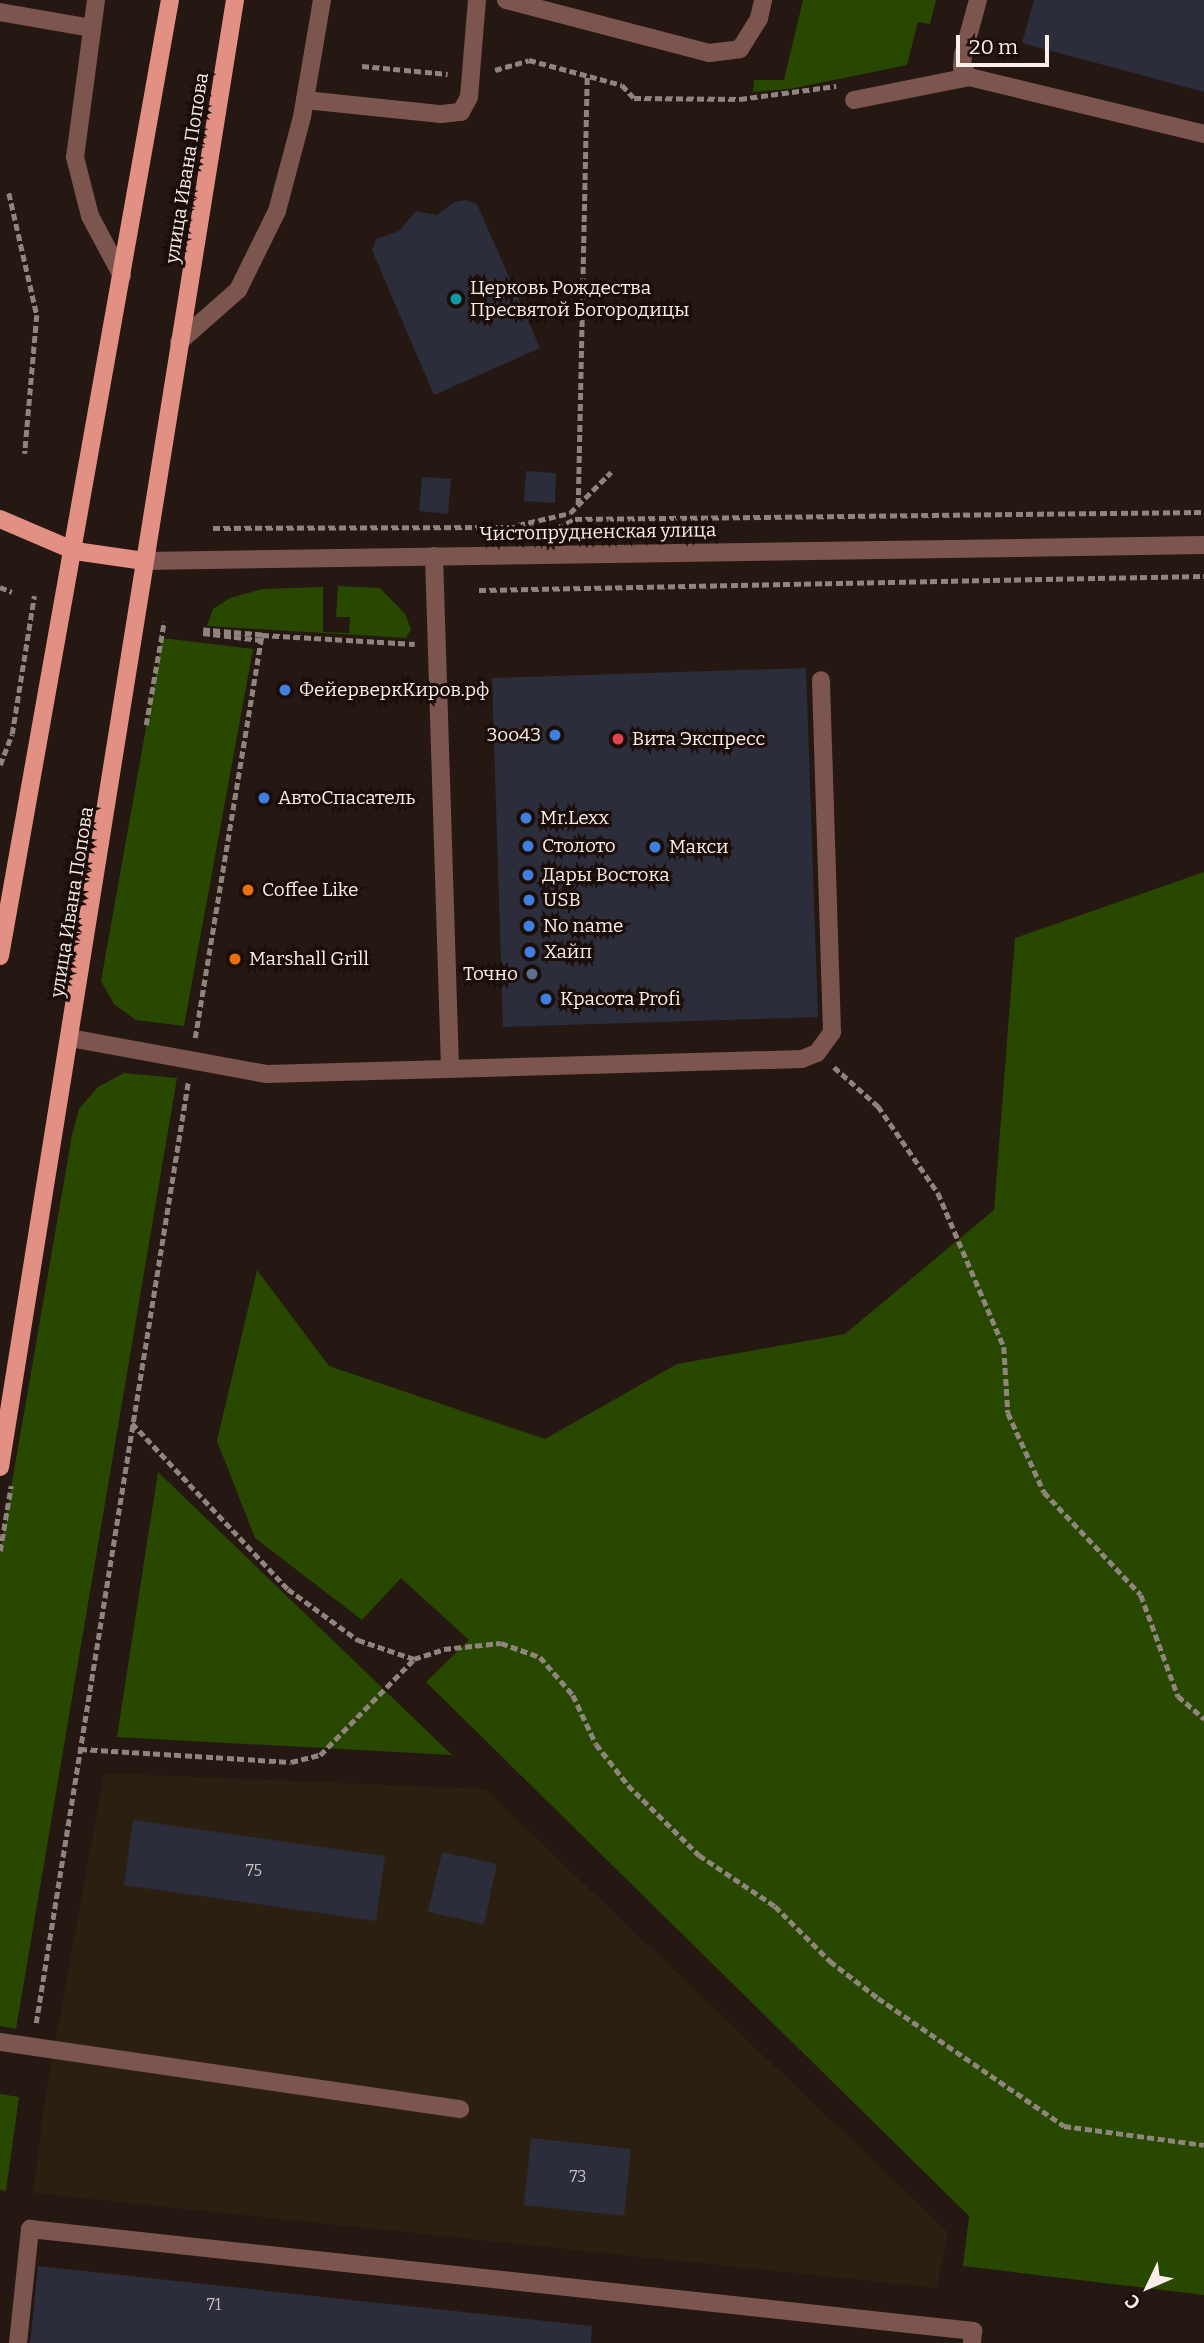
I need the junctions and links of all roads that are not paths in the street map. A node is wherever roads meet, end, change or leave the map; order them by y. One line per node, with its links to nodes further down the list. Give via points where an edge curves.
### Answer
1 (96, 0): 10 (street)
2 (170, 0): 15 (main road)
3 (235, 0): 16 (main road, улица Ивана Попова)
4 (323, 0): 13 (street)
5 (477, 0): 13 (street, via 469,97 461,112)
6 (506, 0): 7 (street, via 709,53 740,49 759,18)
7 (763, 0)
8 (978, 0): 11 (street, via 963,55 962,67)
9 (0, 12): 10 (street)
10 (92, 28): 15 (street, via 75,158 90,216)
11 (970, 77): 12 (street); 14 (street)
12 (852, 92)
13 (305, 100): 16 (street, via 277,211 238,290)
14 (1204, 134)
15 (122, 276): 19 (main road)
16 (179, 342): 21 (main road, улица Ивана Попова)
17 (0, 519): 19 (main road, Чистопрудненская улица)
18 (1204, 545): 20 (street, Чистопрудненская улица)
19 (75, 551): 21 (main road, Чистопрудненская улица); 23 (main road)
20 (434, 556): 21 (street, Чистопрудненская улица); 25 (street)
21 (144, 561): 24 (main road, улица Ивана Попова)
22 (821, 680): 25 (street, via 832,1032 817,1053 802,1059)
23 (0, 956)
24 (71, 1038): 25 (street, via 266,1074); 26 (main road, улица Ивана Попова)
25 (450, 1069)
26 (0, 1467)
27 (0, 2042): 28 (street)
28 (460, 2109)
29 (18, 2343): 30 (street, via 30,2229 973,2331)
30 (972, 2343)

